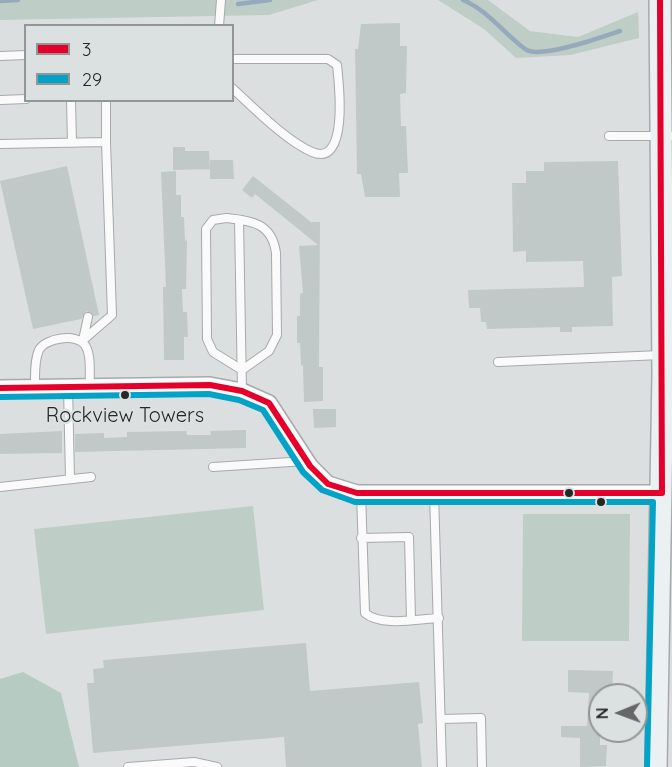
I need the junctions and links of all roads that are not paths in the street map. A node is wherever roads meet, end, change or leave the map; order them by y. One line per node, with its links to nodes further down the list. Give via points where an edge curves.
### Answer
1 (221, 0): 3 (lane)
2 (660, 0): 13 (street)
3 (219, 24)
4 (24, 55): 5 (lane)
5 (0, 56)
6 (234, 59): 7 (lane, via 328,59 336,65 336,140 330,150 312,152 273,126)
7 (234, 90)
8 (24, 99): 9 (lane)
9 (0, 100)
10 (70, 102): 15 (lane)
11 (106, 102): 14 (lane)
12 (609, 136): 13 (lane)
13 (667, 136): 20 (street)
14 (106, 142): 15 (lane); 19 (lane, via 112,315)
15 (72, 143): 16 (lane)
16 (0, 144)
17 (239, 220): 22 (lane); 22 (lane, via 263,226 275,240 278,335 268,351); 22 (lane, via 213,220 204,237 207,339 213,352)
18 (88, 317): 19 (lane)
19 (82, 341): 23 (lane, via 72,338 42,346); 25 (lane, via 89,359)
20 (663, 355): 21 (lane); 35 (street)
21 (498, 362)
22 (242, 370): 27 (lane)
23 (35, 387): 24 (street); 26 (street)
24 (68, 387): 25 (street); 31 (lane)
25 (90, 387): 27 (street, via 210,385)
26 (0, 388)
27 (242, 391): 28 (street, via 268,403)
28 (306, 461): 29 (lane); 34 (street, via 328,484)
29 (213, 467)
30 (91, 477): 31 (lane)
31 (70, 479): 32 (lane)
32 (0, 487)
33 (434, 492): 34 (street); 35 (street); 37 (lane)
34 (361, 493): 36 (lane)
35 (662, 493): 44 (street)
36 (361, 538): 38 (lane, via 365,613 370,617); 38 (lane, via 409,537)
37 (439, 618): 38 (lane); 39 (lane)
38 (411, 619)
39 (441, 719): 42 (lane); 43 (lane, via 481,718)
40 (128, 767): 41 (lane, via 194,762)
41 (217, 767)
42 (442, 767)
43 (482, 767)
44 (656, 767)

